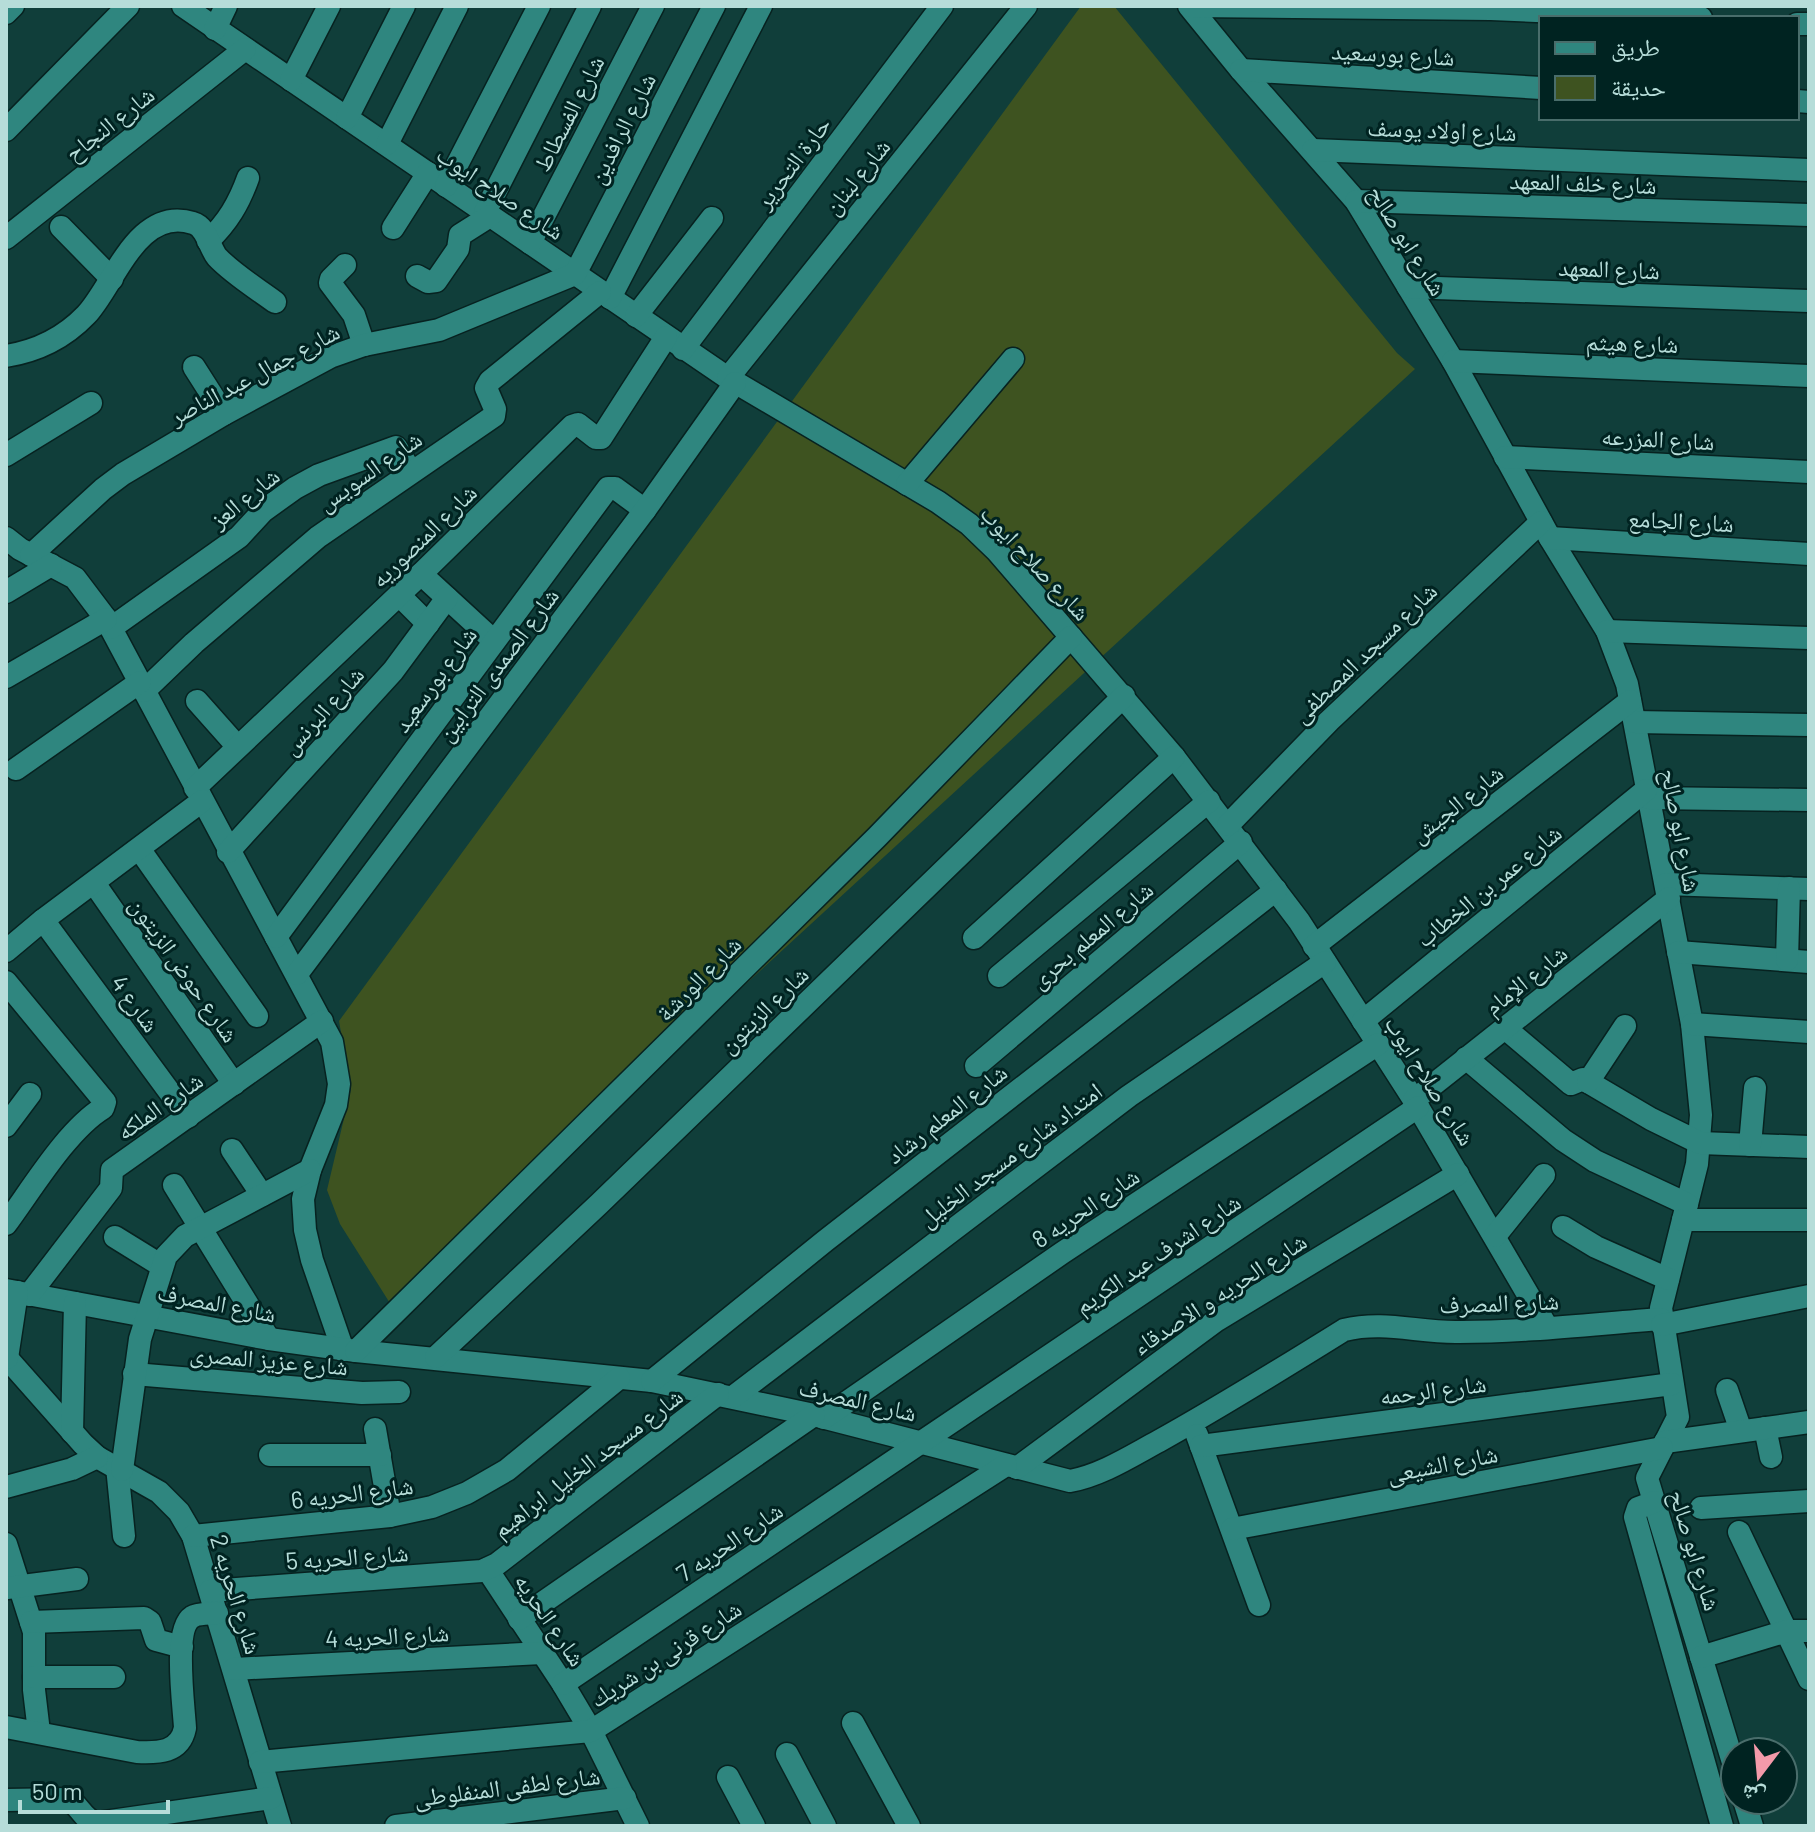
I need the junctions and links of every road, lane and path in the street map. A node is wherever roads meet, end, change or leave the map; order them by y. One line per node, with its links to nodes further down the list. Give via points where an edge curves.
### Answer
1 (13, 6): 16 (street)
2 (128, 6): 24 (street)
3 (183, 6): 18 (street, شارع صلاح ايوب)
4 (226, 6): 18 (street)
5 (329, 6): 21 (street)
6 (404, 6): 23 (street)
7 (457, 6): 25 (street)
8 (539, 6): 29 (street)
9 (590, 6): 31 (street)
10 (653, 6): 38 (street, شارع الفسطاط)
11 (714, 6): 40 (street, شارع الرافدين)
12 (761, 6): 44 (street)
13 (942, 6): 48 (street, حارة التحرير)
14 (1026, 6): 55 (street, شارع لبنان)
15 (1190, 6): 17 (street); 20 (street, شارع ابو صالح)
16 (6, 13)
17 (1654, 16)
18 (215, 29): 19 (street, شارع صلاح ايوب)
19 (245, 49): 21 (street, شارع صلاح ايوب); 36 (street, شارع النجاح)
20 (1241, 70): 22 (street, شارع بورسعيد); 26 (street, شارع ابو صالح)
21 (291, 80): 23 (street, شارع صلاح ايوب)
22 (1539, 88)
23 (347, 118): 25 (street, شارع صلاح ايوب)
24 (6, 130)
25 (387, 144): 29 (street, شارع صلاح ايوب)
26 (1313, 150): 27 (street, شارع اولاد يوسف); 30 (street, شارع ابو صالح)
27 (1809, 170)
28 (248, 178): 37 (street, via 240,202)
29 (437, 180): 31 (street, شارع صلاح ايوب); 35 (street)
30 (1356, 201): 32 (street, شارع خلف المعهد); 43 (street, شارع ابو صالح)
31 (488, 214): 38 (street, شارع صلاح ايوب); 41 (street, via 460,235 458,249 436,281)
32 (1809, 215)
33 (712, 218): 47 (street)
34 (61, 227): 42 (street)
35 (393, 228)
36 (6, 238)
37 (208, 241): 42 (street, via 193,223 158,227 132,244); 46 (street, via 224,263)
38 (530, 243): 40 (street, شارع صلاح ايوب)
39 (345, 265): 49 (street, via 330,283 354,315)
40 (575, 274): 44 (street, شارع صلاح ايوب); 49 (street, شارع جمال عبد الناصر, via 439,330)
41 (417, 276)
42 (112, 279): 50 (street, via 68,332 38,348)
43 (1408, 287): 45 (street, شارع المعهد); 52 (street, شارع ابو صالح)
44 (605, 295): 47 (street, شارع صلاح ايوب); 60 (street, شارع السويس, via 490,381 486,388 494,416)
45 (1809, 301)
46 (275, 302)
47 (636, 316): 48 (street, شارع صلاح ايوب)
48 (675, 343): 55 (street, شارع صلاح ايوب); 68 (street, شارع المنصوريه, via 601,438 575,424)
49 (364, 345): 57 (street, شارع جمال عبد الناصر, via 330,357)
50 (6, 356)
51 (1013, 359): 62 (street)
52 (1453, 361): 54 (street, شارع هيثم); 59 (street, شارع ابو صالح)
53 (194, 367): 57 (street)
54 (1809, 376)
55 (731, 381): 62 (street, شارع صلاح ايوب); 63 (street, شارع الصمدى الترابين)
56 (91, 403): 58 (street)
57 (224, 414): 67 (street, شارع جمال عبد الناصر, via 103,489)
58 (6, 455)
59 (1505, 457): 61 (street, شارع المزرعه); 64 (street, شارع ابو صالح)
60 (411, 472): 72 (street, شارع العز, via 396,447 307,481 263,511 239,537); 79 (street, شارع السويس, via 297,554)
61 (1809, 472)
62 (907, 484): 75 (street, شارع صلاح ايوب, via 969,524)
63 (645, 510): 77 (street, شارع بورسعيد, via 608,488); 105 (street, شارع الصمدى الترابين)
64 (1546, 530): 66 (street, شارع الجامع); 74 (street, شارع ابو صالح); 91 (street, شارع مسجد المصطفى, via 1361,691)
65 (7, 542): 67 (street)
66 (1809, 554)
67 (41, 560): 69 (street, شارع جمال عبد الناصر); 72 (street, via 82,585)
68 (421, 574): 70 (street, شارع المنصوريه); 71 (street)
69 (6, 592)
70 (399, 595): 73 (street); 84 (street, شارع المنصوريه)
71 (447, 598): 73 (street, شارع البرنس); 77 (street)
72 (109, 623): 78 (street, شارع العز); 79 (street)
73 (428, 624): 93 (street, شارع البرنس, via 393,671)
74 (1607, 631): 76 (street); 82 (street, شارع ابو صالح)
75 (1071, 637): 80 (street, شارع صلاح ايوب); 150 (street, شارع الورشة, via 865,849)
76 (1809, 638)
77 (494, 641): 99 (street, شارع بورسعيد)
78 (6, 677)
79 (142, 687): 86 (street, شارع السويس); 87 (street)
80 (1124, 696): 85 (street, شارع صلاح ايوب); 151 (street, شارع الزيتون)
81 (197, 701): 84 (street)
82 (1632, 712): 83 (street); 88 (street, شارع ابو صالح); 103 (street, شارع الجيش)
83 (1809, 725)
84 (237, 746): 87 (street, شارع المنصوريه)
85 (1174, 757): 90 (street, شارع صلاح ايوب); 100 (street)
86 (16, 769)
87 (198, 794): 92 (street, شارع المنصوريه); 93 (street)
88 (1647, 794): 89 (street); 97 (street, شارع ابو صالح); 110 (street, شارع عمر بن الخطاب)
89 (1809, 800)
90 (1209, 801): 91 (street, شارع صلاح ايوب); 106 (street)
91 (1234, 834): 96 (street, شارع صلاح ايوب); 117 (street, شارع المعلم بحرى)
92 (140, 850): 94 (street, شارع المنصوريه); 108 (street)
93 (228, 852): 99 (street)
94 (94, 883): 98 (street, شارع المنصوريه); 119 (street, شارع حوض الزيتون)
95 (1799, 888): 97 (street); 104 (street)
96 (1276, 890): 103 (street, شارع صلاح ايوب); 155 (street, شارع المعلم رشاد)
97 (1668, 891): 102 (street, شارع ابو صالح); 113 (street, شارع الإمام)
98 (43, 920): 101 (street, شارع المنصوريه); 123 (street, شارع 4)
99 (276, 937): 105 (street)
100 (974, 938)
101 (6, 951)
102 (1678, 952): 104 (street); 111 (street, شارع ابو صالح)
103 (1320, 954): 110 (street, شارع صلاح ايوب); 160 (street, امتداد شارع مسجد الخليل)
104 (1798, 961)
105 (297, 974): 109 (street)
106 (999, 976)
107 (6, 982): 136 (street, via 105,1100)
108 (257, 1016)
109 (322, 1021): 119 (street, شارع الملكه); 129 (street, via 332,1042 339,1084 330,1125)
110 (1363, 1021): 115 (street, شارع صلاح ايوب)
111 (1692, 1024): 114 (street); 125 (street, شارع ابو صالح)
112 (1625, 1026): 118 (street)
113 (1505, 1028): 116 (street, شارع الإمام); 118 (street, via 1570,1083 1581,1078)
114 (1809, 1032)
115 (1378, 1044): 122 (street, شارع صلاح ايوب); 161 (street, شارع الحريه 8)
116 (1466, 1058): 122 (street, شارع الإمام); 134 (street, via 1563,1140)
117 (976, 1066)
118 (1588, 1082): 125 (street)
119 (234, 1084): 123 (street, شارع الملكه)
120 (1755, 1088): 126 (street)
121 (30, 1094): 124 (street)
122 (1416, 1103): 130 (street, شارع صلاح ايوب); 168 (street, شارع اشرف عبد الكريم)
123 (188, 1117): 143 (street, شارع الملكه, via 112,1170 111,1188)
124 (6, 1126)
125 (1700, 1143): 126 (street); 134 (street, شارع ابو صالح)
126 (1750, 1145): 127 (street)
127 (1809, 1147)
128 (232, 1150): 133 (street)
129 (310, 1170): 133 (street); 150 (street, via 303,1199 305,1230)
130 (1458, 1174): 139 (street, شارع صلاح ايوب); 175 (street, شارع الحريه و الاصدقاء, via 1217,1320)
131 (1544, 1175): 139 (street)
132 (174, 1185): 137 (street)
133 (262, 1195): 137 (street)
134 (1685, 1212): 135 (street); 142 (street, شارع ابو صالح)
135 (1809, 1220)
136 (6, 1224)
137 (200, 1227): 141 (street, via 178,1240); 149 (street)
138 (1563, 1227): 142 (street)
139 (1495, 1236): 148 (street, شارع صلاح ايوب)
140 (115, 1237): 141 (street)
141 (162, 1266): 146 (street)
142 (1668, 1279): 147 (street, شارع ابو صالح)
143 (17, 1292): 145 (street, شارع المصرف); 152 (street)
144 (1809, 1296): 147 (street, شارع المصرف)
145 (75, 1303): 146 (street, شارع المصرف); 167 (street)
146 (147, 1316): 149 (street, شارع المصرف); 153 (street)
147 (1661, 1322): 148 (street, شارع المصرف); 157 (street, شارع ابو صالح)
148 (1547, 1327): 162 (street, شارع المصرف, via 1455,1333 1376,1325 1344,1330)
149 (269, 1339): 150 (street, شارع المصرف)
150 (350, 1350): 151 (street, شارع المصرف)
151 (436, 1357): 154 (street, شارع المصرف)
152 (6, 1358): 156 (street, شارع الحريه 2)
153 (134, 1374): 159 (street, شارع عزيز المصرى); 174 (street)
154 (619, 1378): 155 (street, شارع المصرف); 180 (street, شارع الحريه 6, via 507,1470 456,1498)
155 (652, 1381): 160 (street, شارع المصرف)
156 (16, 1382): 167 (street, شارع الحريه 2)
157 (1672, 1384): 169 (street, شارع ابو صالح, via 1678,1417); 170 (street, شارع الرحمه)
158 (1727, 1390): 166 (street)
159 (399, 1392)
160 (726, 1396): 161 (street, شارع المصرف); 186 (street, شارع مسجد الخليل ابراهيم)
161 (819, 1417): 168 (street, شارع المصرف); 192 (street, شارع الحريه 8)
162 (1193, 1422): 170 (street); 175 (street, شارع المصرف, via 1083,1479 1057,1479)
163 (1809, 1422): 164 (street, شارع الشيعى)
164 (1765, 1428): 166 (street, شارع الشيعى); 173 (street)
165 (375, 1429): 172 (street)
166 (1741, 1431): 169 (street, شارع الشيعى)
167 (72, 1432): 174 (street, شارع الحريه 2)
168 (924, 1442): 175 (street, شارع المصرف); 202 (street, شارع الحريه 7)
169 (1664, 1445): 178 (street, شارع ابو صالح, via 1648,1472); 181 (street, شارع الشيعى)
170 (1201, 1446): 181 (street)
171 (270, 1455): 172 (street)
172 (380, 1455): 180 (street)
173 (1771, 1457)
174 (112, 1465): 176 (street); 183 (street); 184 (street, شارع الحريه 2, via 171,1501)
175 (1012, 1467): 205 (street, شارع قرنى بن شريك)
176 (6, 1487)
177 (1809, 1501): 179 (street)
178 (1654, 1502): 197 (street, شارع ابو صالح); 210 (street, via 1638,1508 1635,1517)
179 (1701, 1508)
180 (390, 1516): 184 (street, شارع الحريه 6)
181 (1232, 1529): 190 (street)
182 (1739, 1532): 194 (street)
183 (124, 1536)
184 (193, 1536): 189 (street, شارع الحريه 2)
185 (6, 1544): 188 (street)
186 (487, 1569): 189 (street, شارع الحريه 5); 192 (street, شارع الحريه)
187 (77, 1579): 188 (street)
188 (12, 1588): 193 (street)
189 (210, 1591): 191 (street, شارع الحريه 2)
190 (1259, 1605)
191 (217, 1613): 195 (street, via 192,1617); 198 (street, شارع الحريه 2)
192 (519, 1619): 196 (street, شارع الحريه)
193 (31, 1622): 195 (street, via 144,1618 156,1640); 199 (street)
194 (1798, 1631): 197 (street); 201 (street)
195 (182, 1647): 206 (street, via 185,1728 175,1747 137,1752)
196 (542, 1653): 198 (street, شارع الحريه 4); 202 (street, شارع الحريه)
197 (1701, 1657): 207 (street, شارع ابو صالح)
198 (234, 1669): 209 (street, شارع الحريه 2)
199 (34, 1677): 200 (street); 206 (street)
200 (114, 1677)
201 (1809, 1679)
202 (563, 1684): 205 (street, شارع الحريه)
203 (853, 1723): 222 (street)
204 (6, 1727): 206 (street)
205 (591, 1731): 209 (street, شارع قرنى بن شريك); 213 (street, شارع الحريه)
206 (39, 1732)
207 (1725, 1736)
208 (787, 1754): 221 (street)
209 (260, 1762): 212 (street, شارع الحريه 2)
210 (1719, 1768)
211 (728, 1777): 220 (street)
212 (271, 1798): 215 (street); 217 (street, شارع الحريه 2)
213 (625, 1798): 218 (street, شارع لطفى المنفلوطى); 219 (street, شارع الحريه)
214 (6, 1800): 216 (street, via 67,1799)
215 (187, 1818): 216 (street)
216 (86, 1822)
217 (280, 1826)
218 (396, 1826)
219 (638, 1826)
220 (754, 1826)
221 (825, 1826)
222 (909, 1826)

